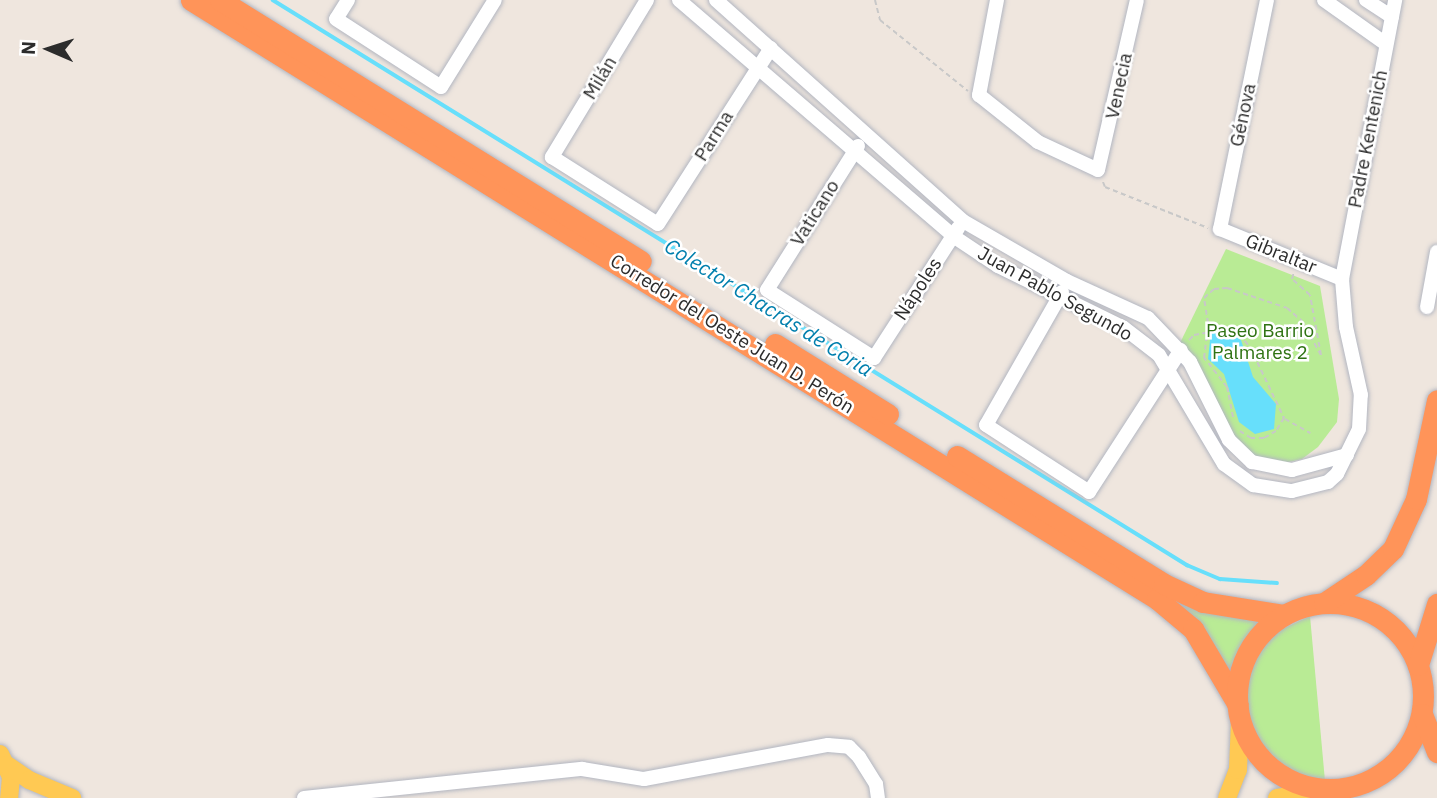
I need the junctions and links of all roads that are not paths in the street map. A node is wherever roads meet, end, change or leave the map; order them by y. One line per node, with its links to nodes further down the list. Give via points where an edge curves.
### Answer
1 (191, 0): 38 (highway, Corredor del Oeste Juan D. Perón, via 1157,599 1194,629)
2 (220, 0): 36 (highway, Corredor del Oeste Juan D. Perón, via 1164,584 1202,602)
3 (348, 0): 4 (street, via 336,19 441,87)
4 (495, 0)
5 (647, 0): 21 (street, Milán, via 552,157)
6 (679, 0): 17 (street, Juan Pablo Segundo)
7 (716, 0): 16 (street, Juan Pablo Segundo)
8 (998, 0): 9 (street, Venecia, via 979,95 1038,142 1098,170)
9 (1137, 0)
10 (1266, 0): 22 (street, Génova)
11 (1324, 0): 15 (street)
12 (1366, 0): 14 (street)
13 (1395, 0): 14 (street, Padre Kentenich)
14 (1392, 18): 15 (street, Padre Kentenich)
15 (1386, 44): 25 (street, Padre Kentenich)
16 (771, 48): 17 (street, Parma); 18 (street, Juan Pablo Segundo)
17 (757, 67): 19 (street, Juan Pablo Segundo); 21 (street, Parma)
18 (865, 136): 19 (street, Vaticano); 20 (street, Juan Pablo Segundo)
19 (853, 152): 23 (street, Juan Pablo Segundo); 30 (street, Vaticano, via 767,290)
20 (963, 221): 23 (street, Nápoles); 26 (street, Juan Pablo Segundo)
21 (658, 224)
22 (1220, 229): 25 (street, Gibraltar)
23 (953, 236): 27 (street, Juan Pablo Segundo); 30 (street, Nápoles)
24 (1437, 252): 28 (street)
25 (1342, 279): 33 (street, Juan Pablo Segundo, via 1346,327 1361,395 1359,429)
26 (1067, 281): 27 (street); 29 (street, Juan Pablo Segundo, via 1133,308)
27 (1059, 299): 31 (street, Juan Pablo Segundo, via 1124,328); 31 (street, via 986,425 1089,492)
28 (1427, 307)
29 (1181, 350): 31 (street); 33 (street, Juan Pablo Segundo, via 1229,440 1252,462 1292,471)
30 (874, 358)
31 (1169, 368): 33 (street, Juan Pablo Segundo, via 1224,464 1253,485 1309,489 1328,482)
32 (1437, 400): 34 (highway, via 1416,499 1393,549 1366,575)
33 (1347, 455)
34 (1324, 603): 36 (highway); 37 (highway, via 1358,607 1389,623)
35 (1437, 604): 37 (highway)
36 (1283, 615): 38 (highway, via 1263,631 1247,653 1239,678)
37 (1418, 665): 39 (highway)
38 (1239, 712): 42 (highway, via 1250,743 1275,771 1300,784); 47 (main road, via 1239,761)
39 (1422, 714): 40 (highway); 42 (highway, via 1412,740 1395,763 1373,779)
40 (1437, 752)
41 (4, 759): 43 (main road); 44 (main road, via 29,780)
42 (1340, 789): 48 (main road); 49 (highway)
43 (9, 798)
44 (72, 798)
45 (304, 798): 46 (street, via 582,769 645,779 828,745 849,747 859,757 876,785)
46 (878, 798)
47 (1227, 798)
48 (1277, 798)
49 (1371, 798)

